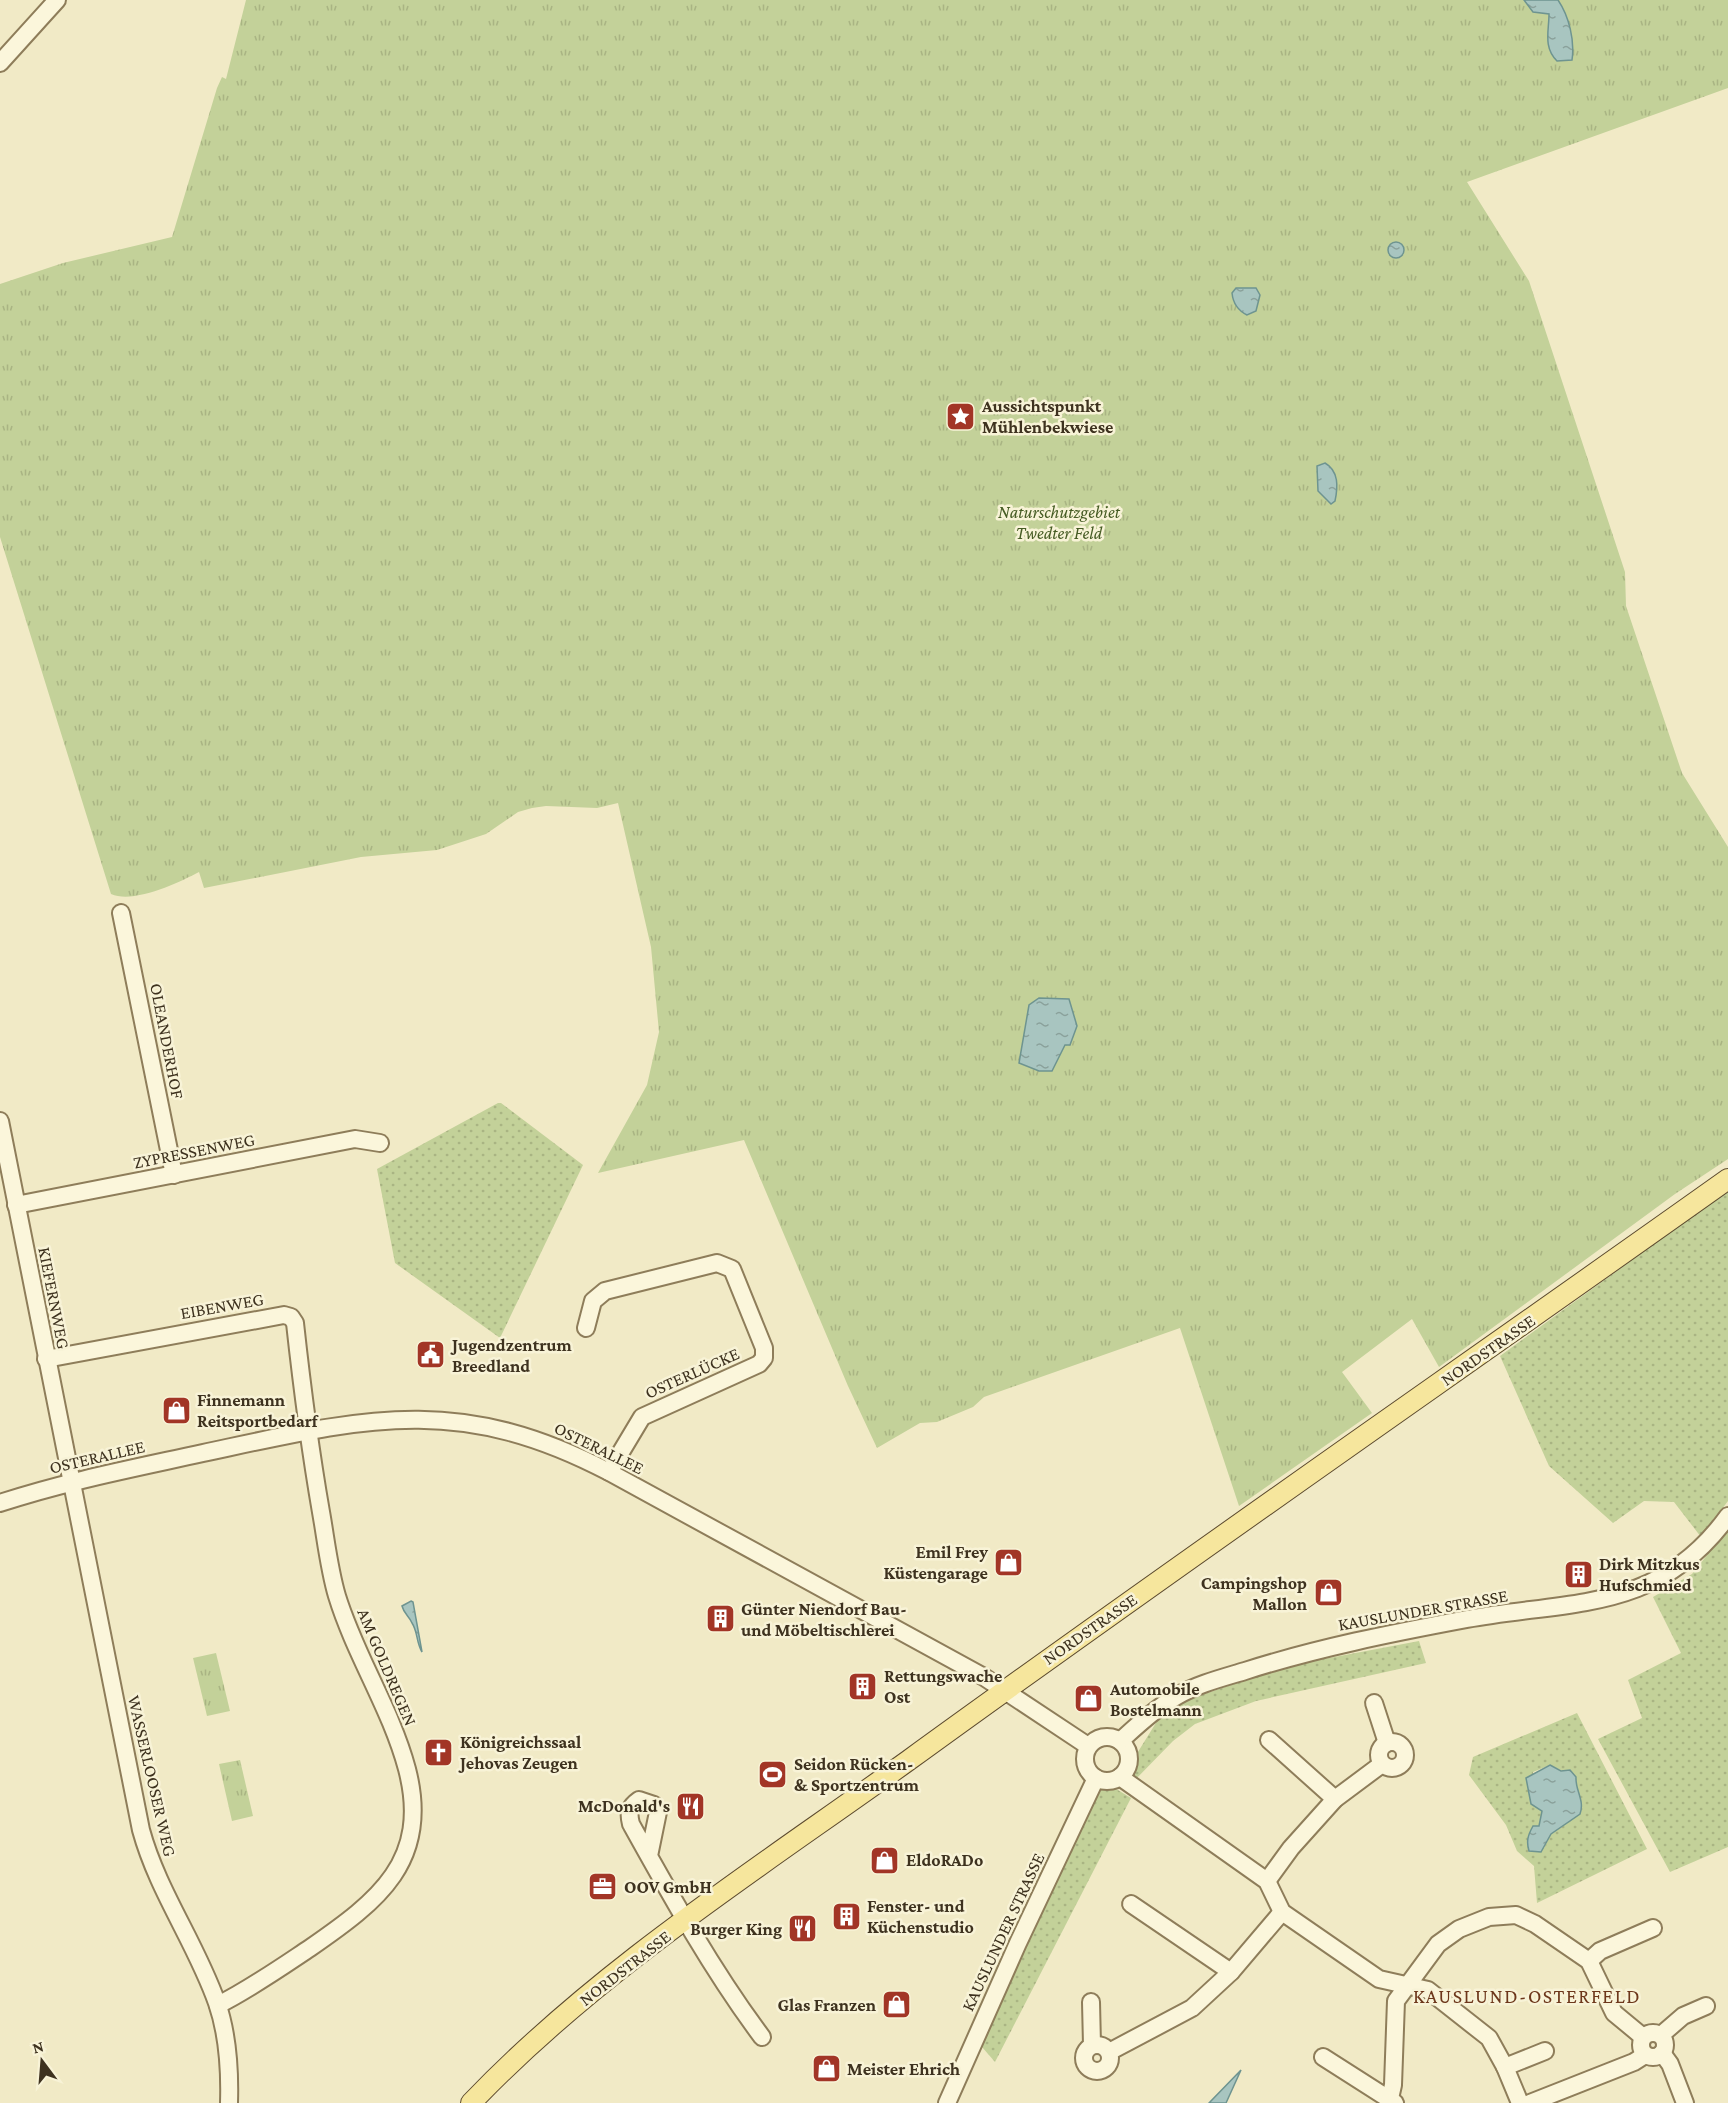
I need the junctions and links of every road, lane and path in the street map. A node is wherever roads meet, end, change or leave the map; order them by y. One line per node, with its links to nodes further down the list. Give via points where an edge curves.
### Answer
1 (57, 0): 2 (street)
2 (1, 61)
3 (121, 914): 6 (street, OLEANDERHOF)
4 (0, 1121): 8 (street, KIEFERNWEG)
5 (380, 1143): 6 (street, ZYPRESSENWEG, via 355,1139)
6 (174, 1175): 8 (street, ZYPRESSENWEG)
7 (1728, 1179): 16 (main road, NORDSTRASSE)
8 (16, 1205): 10 (street, KIEFERNWEG)
9 (586, 1328): 12 (street, OSTERLÜCKE, via 593,1301 605,1291 717,1263 732,1269 764,1348 759,1364 642,1417)
10 (46, 1359): 11 (street, EIBENWEG, via 239,1322 291,1317 295,1323); 13 (street, KIEFERNWEG)
11 (306, 1431): 12 (street, OSTERALLEE, via 383,1419 455,1421 530,1437); 13 (street, OSTERALLEE); 34 (street, AM GOLDREGEN, via 336,1595 407,1768 411,1828 402,1861 369,1905 288,1963)
12 (609, 1472): 16 (street, OSTERALLEE)
13 (70, 1482): 14 (street, OSTERALLEE); 34 (street, WASSERLOOSER WEG, via 143,1840 161,1888)
14 (0, 1503)
15 (1728, 1516): 19 (street, KAUSLUNDER STRASSE, via 1696,1554 1656,1582 1626,1593 1458,1621 1337,1645 1266,1664 1176,1696)
16 (1005, 1690): 20 (street, OSTERALLEE); 28 (main road, NORDSTRASSE)
17 (1374, 1703): 23 (street, via 1387,1743 1379,1752 1382,1764)
18 (1269, 1740): 23 (street)
19 (1120, 1741): 20 (street, via 1100,1738); 21 (street, via 1128,1760)
20 (1089, 1746): 22 (street, via 1084,1760)
21 (1120, 1776): 22 (street, via 1108,1781); 25 (street)
22 (1096, 1778): 49 (street, KAUSLUNDER STRASSE)
23 (1335, 1799): 25 (street, via 1291,1848)
24 (649, 1856): 28 (street)
25 (1268, 1881): 27 (street)
26 (1131, 1904): 31 (street)
27 (1282, 1912): 31 (street); 32 (street, via 1379,1979)
28 (686, 1921): 37 (street); 48 (main road, NORDSTRASSE, via 536,2039)
29 (1653, 1928): 30 (street, via 1600,1951)
30 (1589, 1961): 32 (street, via 1535,1924 1516,1915 1503,1915 1472,1923 1448,1935); 38 (street, via 1614,2013)
31 (1231, 1972): 41 (street, via 1192,2008)
32 (1406, 1987): 45 (street, via 1428,1990 1489,2038); 46 (street, via 1396,2001)
33 (1091, 2002): 39 (street)
34 (218, 2005): 47 (street, WASSERLOOSER WEG, via 229,2062)
35 (1706, 2006): 36 (street, via 1683,2016)
36 (1661, 2035): 38 (street, via 1654,2032); 42 (street, via 1665,2046)
37 (762, 2037)
38 (1643, 2037): 43 (street, via 1641,2049)
39 (1092, 2045): 41 (street, via 1103,2046); 41 (street, via 1083,2056 1089,2069 1101,2071 1108,2066)
40 (1545, 2051): 45 (street)
41 (1109, 2052)
42 (1662, 2053): 43 (street, via 1656,2057); 52 (street)
43 (1645, 2055): 51 (street)
44 (1323, 2056): 46 (street)
45 (1505, 2067): 50 (street)
46 (1392, 2102)
47 (229, 2103)
48 (471, 2103)
49 (947, 2103)
50 (1520, 2103)
51 (1530, 2103)
52 (1685, 2103)

